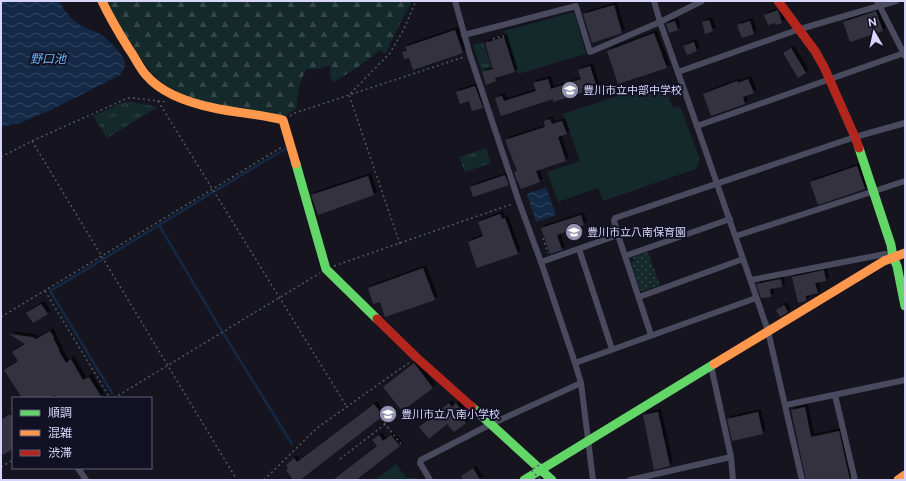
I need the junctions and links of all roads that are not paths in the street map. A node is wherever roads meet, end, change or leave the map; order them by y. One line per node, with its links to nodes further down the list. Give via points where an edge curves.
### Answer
1 (102, 1): 43 (street, via 108,16 143,70 160,87 184,99 214,108 283,120 326,269 416,357)
2 (455, 1): 11 (street)
3 (654, 1): 9 (street)
4 (702, 1): 9 (street)
5 (778, 1): 10 (street)
6 (896, 1): 8 (street)
7 (575, 3): 9 (street, via 590,52); 11 (street)
8 (878, 4): 10 (street); 12 (street)
9 (660, 22): 13 (street)
10 (800, 29): 13 (street); 14 (street, via 815,50)
11 (464, 35): 29 (street, via 519,202)
12 (904, 55): 14 (street)
13 (678, 72): 16 (street)
14 (829, 80): 16 (street); 17 (street)
15 (905, 123): 17 (street)
16 (698, 126): 19 (street)
17 (855, 137): 19 (street); 20 (street)
18 (905, 181): 20 (street)
19 (718, 183): 21 (street); 22 (street, via 615,218)
20 (874, 191): 23 (street); 27 (street)
21 (730, 219): 23 (street); 26 (street)
22 (618, 235): 24 (street); 26 (street)
23 (736, 236): 28 (street)
24 (579, 250): 29 (street); 36 (street)
25 (905, 253): 27 (street)
26 (625, 256): 31 (street)
27 (893, 257): 30 (street, via 885,254); 33 (street); 34 (street)
28 (743, 259): 30 (street); 31 (street)
29 (542, 262): 37 (street)
30 (750, 280): 32 (street)
31 (639, 298): 35 (street)
32 (756, 298): 34 (street); 35 (street)
33 (905, 306)
34 (768, 331): 38 (street); 42 (street)
35 (651, 335): 36 (street)
36 (612, 349): 37 (street)
37 (575, 362): 40 (street)
38 (711, 366): 44 (street); 45 (street)
39 (905, 380): 41 (street)
40 (581, 383): 43 (street); 44 (street)
41 (835, 395): 42 (street); 57 (street)
42 (786, 405): 56 (street)
43 (491, 424): 47 (street); 50 (street, via 421,460 420,463)
44 (588, 441): 47 (street); 53 (street)
45 (731, 457): 54 (street); 55 (street)
46 (79, 469): 49 (street)
47 (541, 471): 51 (street); 52 (street)
48 (905, 475): 58 (street)
49 (86, 480)
50 (430, 480)
51 (524, 480)
52 (552, 480)
53 (593, 480)
54 (630, 480)
55 (733, 480)
56 (802, 480)
57 (855, 480)
58 (898, 480)

